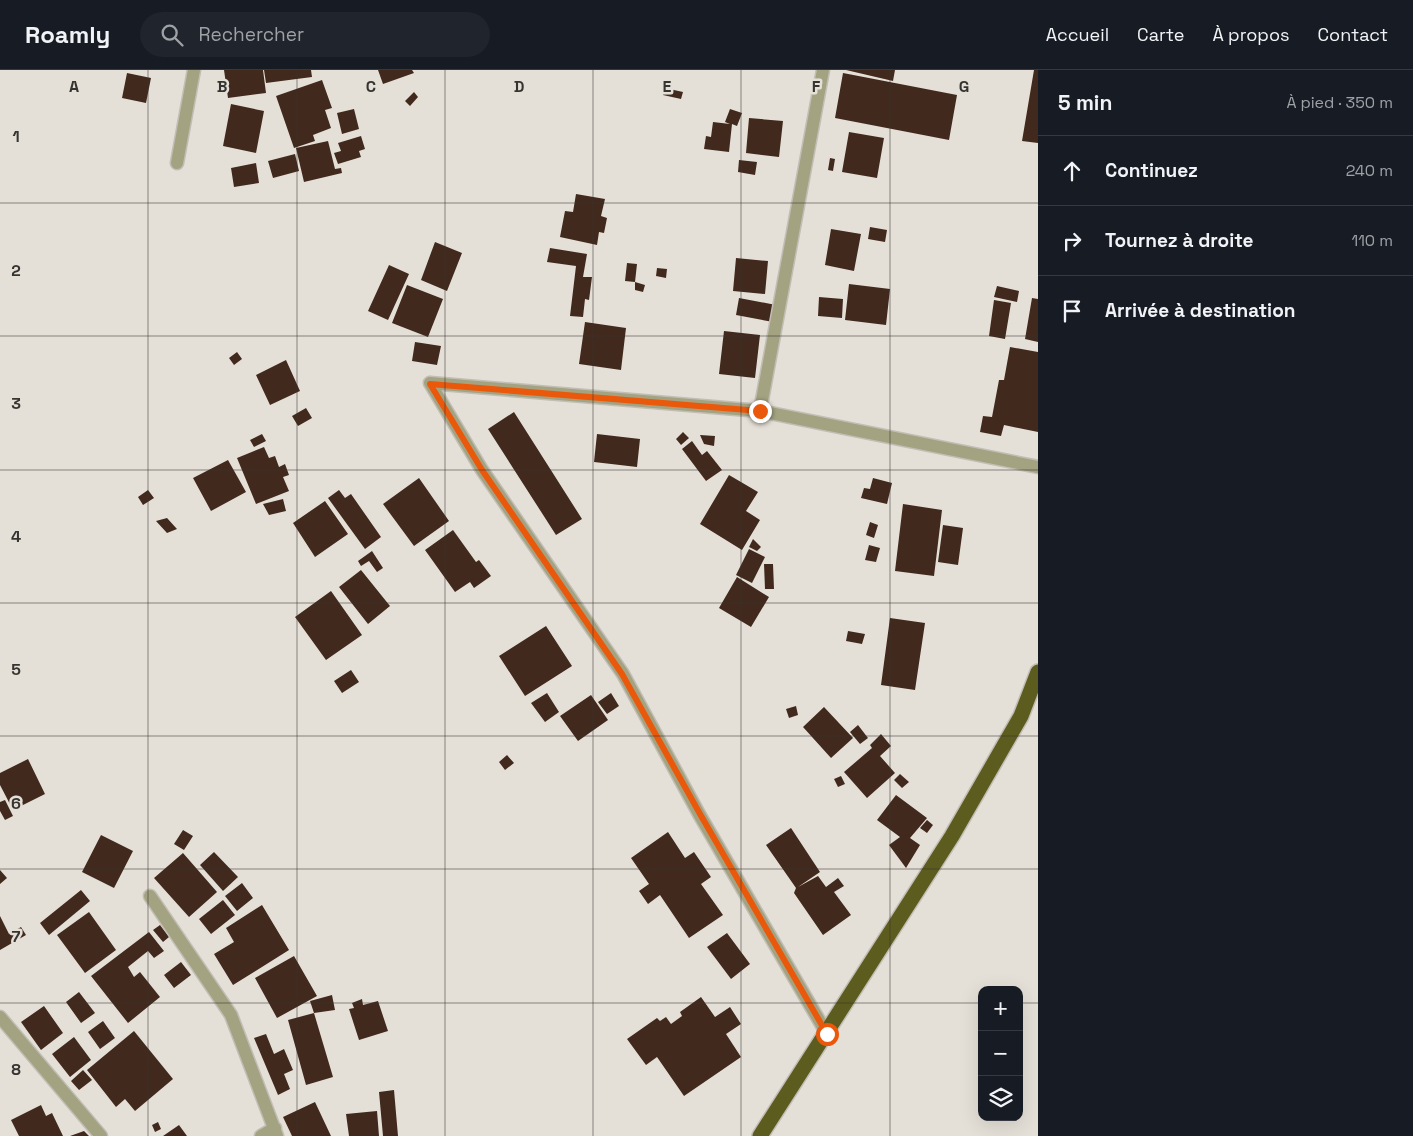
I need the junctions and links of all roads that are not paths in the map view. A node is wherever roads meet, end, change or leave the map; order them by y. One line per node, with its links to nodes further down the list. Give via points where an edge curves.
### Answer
1 (194, 70): 3 (street)
2 (823, 70): 4 (street)
3 (177, 163)
4 (760, 411): 5 (street); 9 (street, via 430,384 482,470 622,674)
5 (1038, 467)
6 (1038, 672): 9 (highway, via 1021,716 952,836)
7 (150, 896): 10 (street, via 231,1015)
8 (0, 1017): 11 (street)
9 (827, 1034): 13 (highway)
10 (276, 1132): 12 (street)
11 (101, 1136)
12 (261, 1136)
13 (760, 1136)

